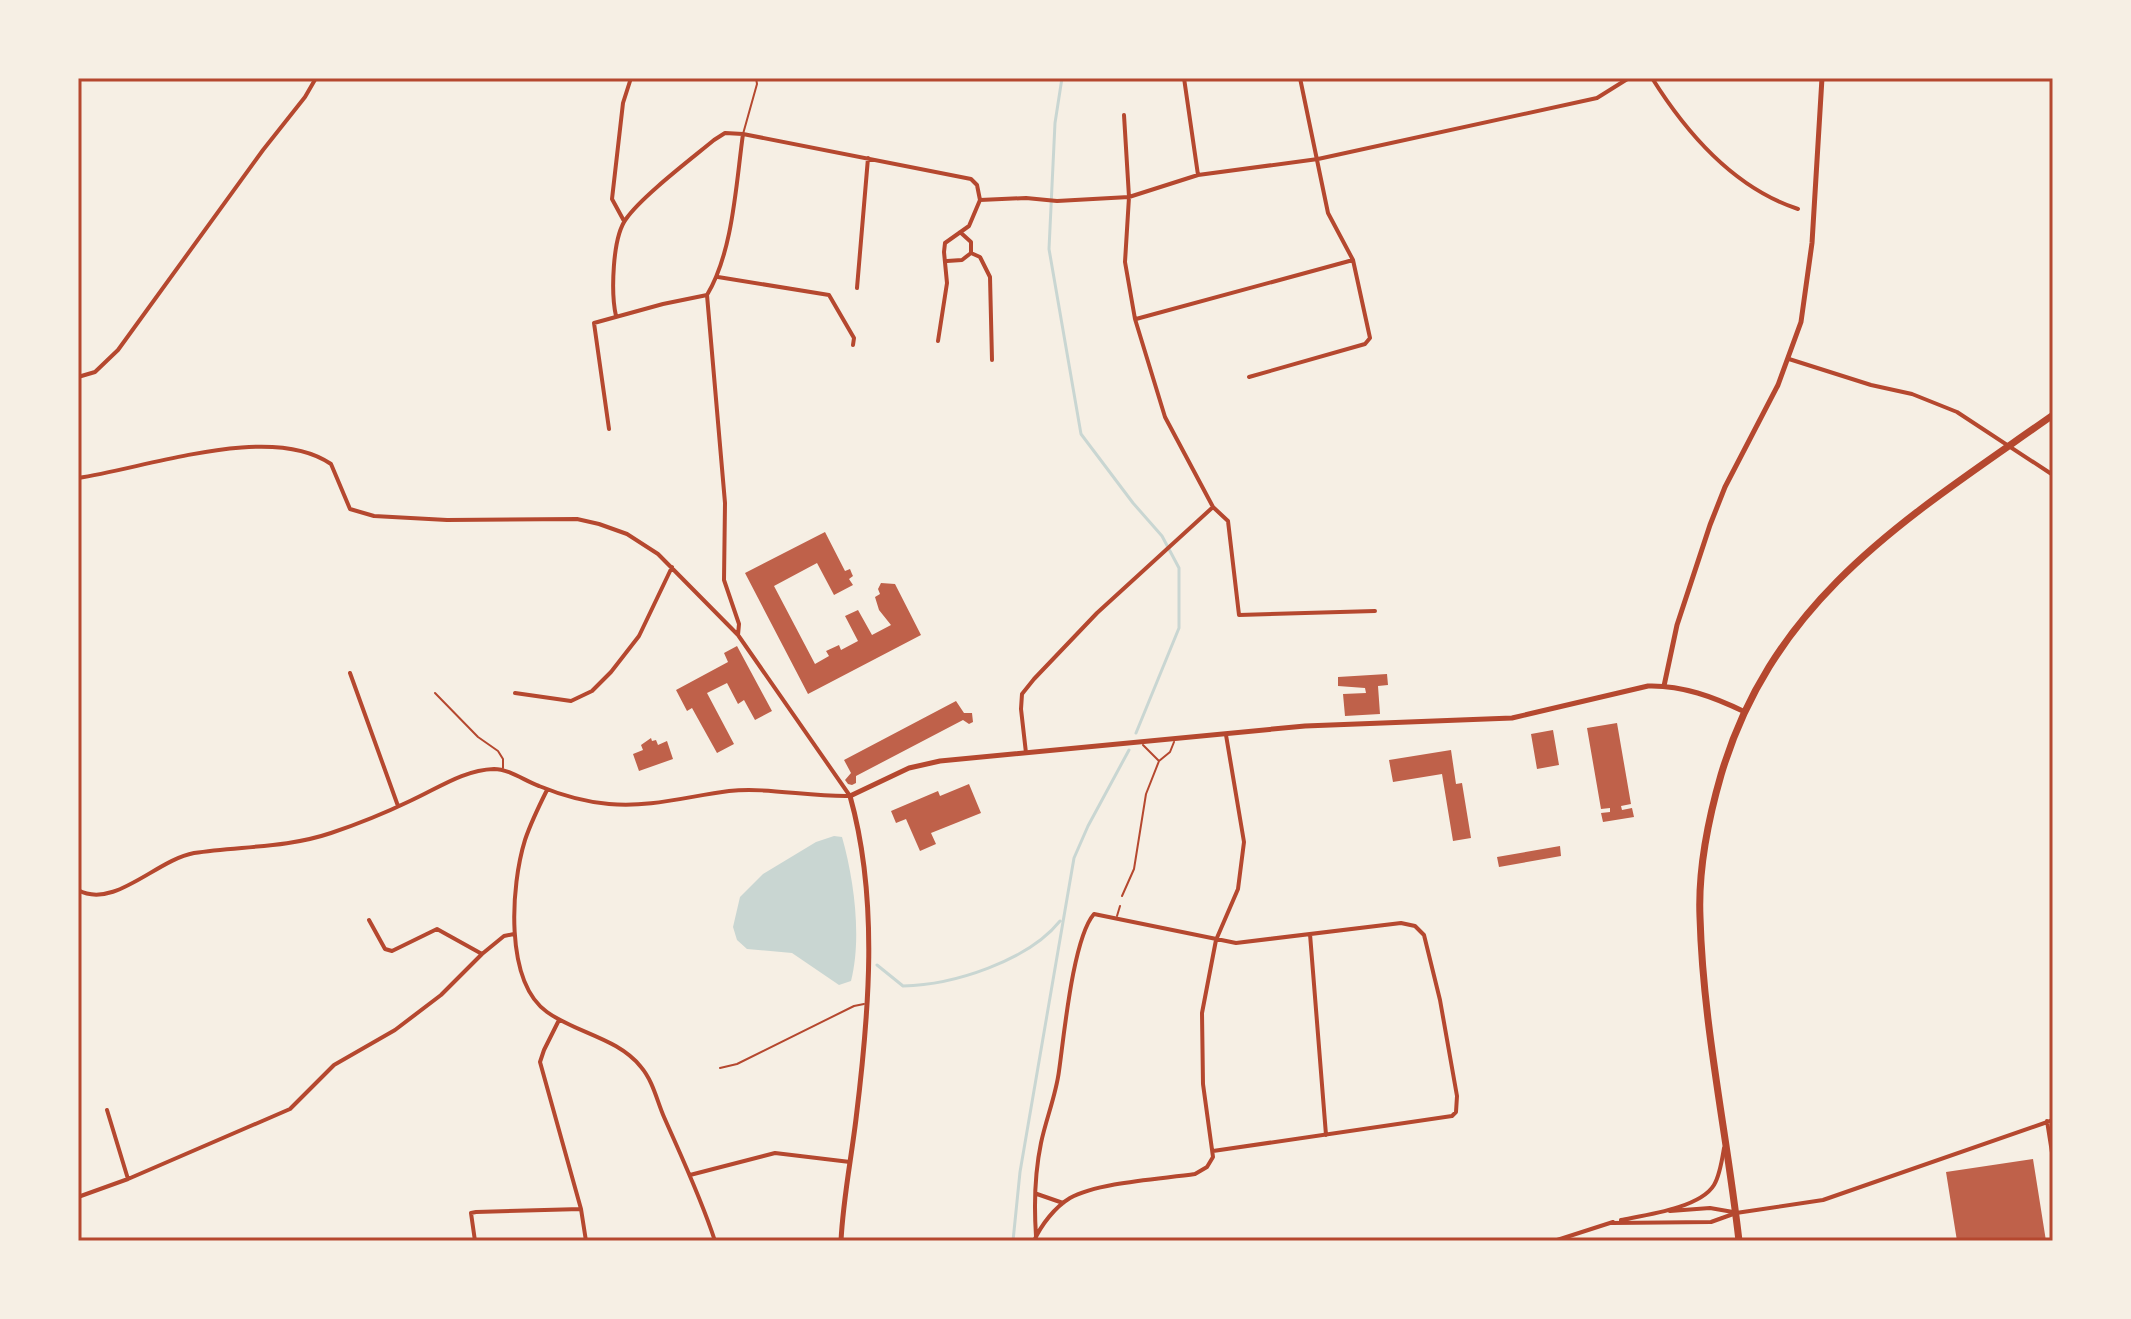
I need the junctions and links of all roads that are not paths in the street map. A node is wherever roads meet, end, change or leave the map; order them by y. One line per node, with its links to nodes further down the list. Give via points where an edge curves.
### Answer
1 (316, 78): 31 (street, via 111,360)
2 (631, 78): 17 (street, via 623,103 612,199)
3 (756, 78): 10 (lane)
4 (1184, 78): 13 (street)
5 (1300, 78): 12 (street)
6 (1629, 78): 12 (street, via 1597,98)
7 (1652, 78): 16 (street, via 1718,162)
8 (1822, 78): 29 (street, via 1808,284)
9 (1124, 115): 14 (street)
10 (743, 134): 11 (street); 17 (street, via 722,134); 22 (street)
11 (868, 158): 15 (street, via 971,179); 23 (street)
12 (1318, 159): 13 (street); 20 (street, via 1328,213)
13 (1198, 175): 14 (street)
14 (1129, 197): 15 (street); 26 (street, via 1125,262)
15 (980, 200): 18 (street, via 969,226)
16 (1798, 209)
17 (624, 221): 25 (street, via 615,264)
18 (960, 232): 19 (street, via 971,242); 21 (street, via 945,243)
19 (971, 253): 21 (street); 30 (street, via 980,257 990,277)
20 (1353, 260): 26 (street); 32 (street, via 1369,341)
21 (946, 261): 27 (street)
22 (718, 277): 24 (street); 28 (street, via 829,295)
23 (857, 288)
24 (707, 295): 25 (street); 40 (street, via 725,503 724,580)
25 (616, 316): 34 (street, via 594,323)
26 (1135, 319): 37 (street, via 1165,417)
27 (938, 341)
28 (853, 345)
29 (1789, 359): 35 (street, via 1932,401); 42 (street, via 1710,525)
30 (992, 360)
31 (78, 377)
32 (1249, 377)
33 (2053, 415): 45 (main road, via 1928,502 1851,565 1775,656)
34 (609, 429)
35 (2053, 475)
36 (78, 478): 38 (street, via 231,448 283,447 331,464 350,509 359,513 447,520 577,519 627,534)
37 (1213, 507): 39 (street, via 1228,521 1239,615); 49 (street, via 1097,613 1022,694)
38 (672, 567): 40 (street); 44 (street, via 639,636 592,691 571,701)
39 (1375, 611)
40 (738, 635): 53 (street)
41 (350, 673): 54 (street)
42 (1664, 686): 45 (street); 46 (street, via 1634,688 1512,718 1326,725)
43 (435, 693): 51 (lane, via 498,751)
44 (515, 693)
45 (1745, 712): 70 (main road, via 1717,789 1700,890 1701,943)
46 (1226, 735): 47 (street); 62 (street, via 1243,864)
47 (1174, 741): 48 (street); 50 (lane)
48 (1142, 744): 49 (street); 50 (lane)
49 (1026, 753): 53 (street, via 915,766)
50 (1159, 761): 56 (lane, via 1146,794 1134,869)
51 (502, 770): 52 (street); 54 (street, via 464,775)
52 (547, 790): 53 (street, via 626,804 729,791); 60 (street, via 524,842)
53 (850, 796): 64 (street, via 864,878)
54 (398, 806): 55 (street, via 315,838 177,857 104,894)
55 (78, 890)
56 (1122, 896)
57 (1120, 906): 58 (lane)
58 (1117, 917): 62 (street); 76 (street, via 1094,914 1085,931 1039,1152)
59 (369, 920): 63 (street, via 385,949 392,951 437,929)
60 (514, 934): 63 (street); 65 (street, via 519,968 530,993)
61 (1310, 934): 62 (street, via 1236,943); 69 (street); 69 (street, via 1401,923 1420,929 1440,1000 1457,1096 1456,1112 1447,1119)
62 (1216, 940): 71 (street, via 1201,1036)
63 (482, 954): 75 (street, via 422,1011 334,1065 290,1109)
64 (866, 1003): 66 (lane); 73 (street)
65 (559, 1020): 74 (street, via 611,1044 641,1066); 79 (street, via 540,1062)
66 (720, 1068)
67 (107, 1110): 75 (street)
68 (2050, 1120): 72 (street); 81 (street, via 1823,1200)
69 (1326, 1135): 71 (street)
70 (1726, 1143): 80 (street, via 1712,1188); 81 (main road)
71 (1213, 1151): 78 (street, via 1207,1167 1195,1174 1096,1189)
72 (2053, 1159)
73 (850, 1162): 74 (street, via 775,1153); 87 (street)
74 (690, 1175): 86 (street)
75 (128, 1179): 77 (street)
76 (1037, 1194): 78 (street); 83 (street)
77 (78, 1197)
78 (1063, 1203): 83 (street)
79 (581, 1209): 84 (street, via 471,1213); 85 (street)
80 (1660, 1212): 81 (street, via 1713,1208); 82 (street)
81 (1736, 1213): 82 (street, via 1711,1222); 89 (main road)
82 (1612, 1223): 88 (street)
83 (1035, 1238)
84 (475, 1241)
85 (586, 1241)
86 (715, 1241)
87 (841, 1241)
88 (1554, 1241)
89 (1739, 1241)

